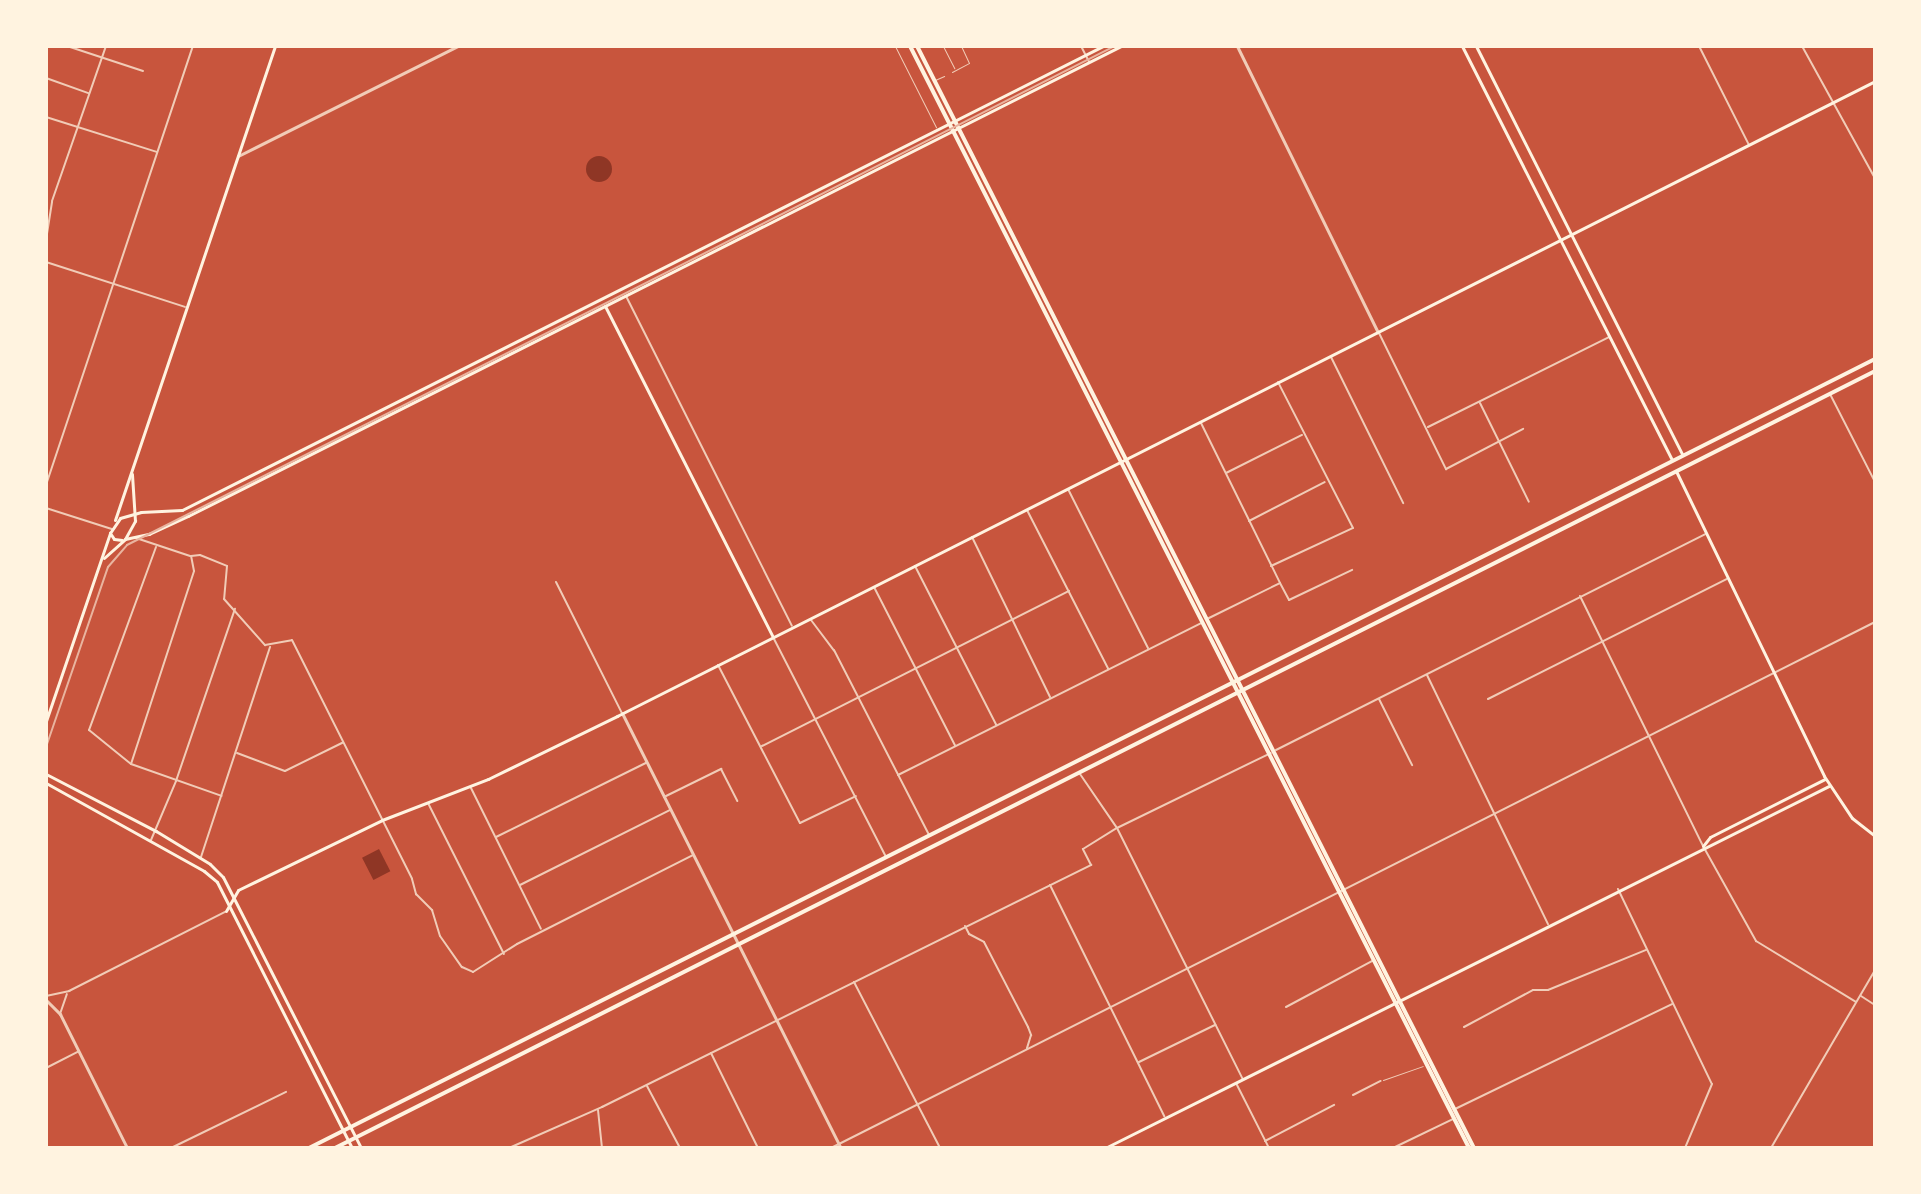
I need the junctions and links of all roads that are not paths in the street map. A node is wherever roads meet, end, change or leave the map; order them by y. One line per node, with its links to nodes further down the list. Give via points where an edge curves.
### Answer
1 (67, 46): 20 (street)
2 (106, 46): 20 (street)
3 (193, 46): 35 (street)
4 (275, 46): 36 (main road)
5 (458, 46): 36 (street)
6 (895, 46): 32 (lane)
7 (910, 46): 26 (main road)
8 (917, 46): 26 (main road)
9 (943, 46): 10 (lane, via 953,71 969,63)
10 (961, 46)
11 (1081, 46): 19 (street)
12 (1103, 46): 19 (main road)
13 (1121, 46): 21 (main road)
14 (1237, 46): 48 (street)
15 (1462, 46): 42 (main road)
16 (1476, 46): 40 (main road)
17 (1699, 46): 34 (street)
18 (1802, 46): 28 (street)
19 (1086, 54): 21 (street); 30 (main road)
20 (102, 58): 22 (street); 27 (street)
21 (1089, 62): 33 (main road)
22 (143, 71)
23 (944, 76): 26 (lane)
24 (46, 78): 27 (street)
25 (1875, 81): 28 (main road)
26 (932, 82): 30 (main road)
27 (90, 93): 31 (street)
28 (1832, 103): 34 (main road); 37 (street)
29 (46, 117): 31 (street)
30 (952, 122): 32 (main road); 33 (main road)
31 (78, 129): 35 (street); 39 (street)
32 (938, 129): 77 (main road, via 182,510)
33 (956, 129): 45 (main road); 65 (main road)
34 (1749, 145): 40 (main road)
35 (158, 152): 44 (street)
36 (238, 156): 47 (main road)
37 (1875, 178)
38 (46, 198): 39 (street)
39 (52, 201): 41 (street)
40 (1572, 234): 42 (main road); 50 (main road)
41 (46, 240)
42 (1560, 240): 48 (main road); 49 (main road)
43 (46, 262): 44 (street)
44 (116, 284): 47 (street); 71 (street)
45 (626, 295): 46 (main road); 103 (street)
46 (605, 306): 84 (main road); 104 (main road)
47 (186, 307): 66 (main road)
48 (1378, 332): 52 (main road); 59 (street)
49 (1610, 337): 51 (main road); 57 (street)
50 (1626, 340): 51 (main road); 63 (main road)
51 (1614, 346): 64 (main road)
52 (1330, 356): 55 (main road); 74 (street)
53 (1875, 359): 63 (main road)
54 (1875, 371): 56 (main road)
55 (1278, 382): 58 (main road); 61 (street)
56 (1830, 393): 67 (main road); 70 (street)
57 (1479, 402): 59 (street); 62 (street)
58 (1200, 422): 65 (main road); 68 (street)
59 (1426, 428): 62 (street, via 1446,469)
60 (1523, 429): 62 (street)
61 (1304, 434): 68 (street); 69 (street)
62 (1499, 442): 73 (street)
63 (1683, 455): 64 (main road); 67 (main road)
64 (1672, 460): 67 (main road); 114 (main road)
65 (1123, 461): 72 (main road); 101 (main road)
66 (133, 467): 77 (main road); 81 (main road)
67 (1676, 471): 82 (main road); 115 (main road)
68 (1225, 474): 79 (street)
69 (1326, 482): 79 (street); 90 (street, via 1353,528)
70 (1875, 482)
71 (46, 485)
72 (1067, 489): 76 (main road); 108 (street)
73 (1529, 502)
74 (1403, 503)
75 (46, 508): 81 (street)
76 (1027, 509): 83 (main road); 96 (street)
77 (135, 513): 78 (main road); 80 (main road)
78 (118, 519): 80 (main road, via 128,517); 81 (main road)
79 (1249, 521): 90 (street)
80 (133, 526): 85 (main road)
81 (112, 529): 85 (main road, via 116,541); 88 (main road)
82 (1706, 533): 92 (main road); 97 (street)
83 (972, 537): 89 (main road); 100 (street)
84 (135, 538): 85 (main road); 86 (street)
85 (124, 539): 88 (main road)
86 (156, 547): 87 (street); 131 (street, via 89,730)
87 (191, 556): 98 (street, via 227,566 224,599); 131 (street, via 194,571)
88 (102, 561): 122 (main road)
89 (914, 566): 95 (main road); 107 (street)
90 (1271, 566): 94 (street)
91 (1352, 570): 94 (street, via 1289,600)
92 (1728, 578): 105 (street); 112 (main road)
93 (556, 582): 120 (street)
94 (1280, 583): 101 (street)
95 (873, 587): 99 (main road); 110 (street)
96 (1069, 591): 100 (street); 111 (street)
97 (1580, 596): 105 (street); 113 (street)
98 (236, 609): 106 (street); 137 (street)
99 (810, 619): 103 (main road); 116 (street, via 830,643)
100 (1013, 620): 107 (street); 117 (street)
101 (1205, 620): 108 (street); 114 (main road)
102 (1875, 622): 112 (street)
103 (793, 627): 104 (main road)
104 (773, 637): 109 (main road); 121 (street)
105 (1602, 642): 119 (street); 124 (street)
106 (271, 646): 125 (street, via 292,640); 129 (street)
107 (956, 647): 110 (street); 123 (street)
108 (1149, 649): 111 (street)
109 (718, 665): 120 (main road); 126 (street)
110 (913, 669): 116 (street); 127 (street)
111 (1108, 669): 117 (street)
112 (1774, 673): 124 (street); 136 (main road)
113 (1427, 674): 118 (street); 148 (street)
114 (1237, 681): 115 (main road); 153 (main road)
115 (1241, 689): 128 (main road); 133 (main road)
116 (859, 697): 121 (street); 135 (street)
117 (1051, 698): 123 (street)
118 (1379, 698): 128 (street); 132 (street)
119 (1488, 699)
120 (622, 713): 130 (street); 140 (main road)
121 (814, 718): 126 (street); 141 (street)
122 (46, 721)
123 (997, 725): 127 (street)
124 (1647, 737): 148 (street); 160 (street)
125 (343, 743): 129 (street, via 285,771); 149 (street)
126 (762, 746): 141 (street, via 800,823)
127 (956, 746): 135 (street)
128 (1276, 750): 151 (street); 168 (main road)
129 (236, 753): 142 (street)
130 (647, 763): 143 (street); 155 (street)
131 (131, 764): 137 (street)
132 (1412, 765)
133 (1079, 773): 151 (street); 158 (main road)
134 (46, 774): 147 (main road)
135 (898, 775): 153 (street)
136 (1825, 779): 139 (main road); 156 (main road)
137 (176, 781): 142 (street); 152 (street)
138 (46, 783): 150 (main road)
139 (1829, 786): 154 (main road, via 1859,826); 159 (main road)
140 (471, 787): 145 (main road); 155 (street)
141 (857, 795): 163 (street)
142 (222, 796): 162 (street)
143 (664, 797): 144 (street, via 721,769); 146 (street)
144 (737, 801)
145 (428, 803): 149 (main road); 183 (street)
146 (671, 809): 161 (street); 165 (street)
147 (124, 814): 150 (main road); 152 (main road)
148 (1496, 815): 168 (street); 173 (street)
149 (382, 820): 169 (main road); 183 (street, via 416,894 432,910 440,936 460,966 473,972)
150 (119, 823): 157 (main road)
151 (1117, 828): 164 (street, via 1083,849 1091,865); 185 (street)
152 (156, 831): 157 (street); 162 (main road)
153 (929, 836): 158 (main road); 163 (main road)
154 (1875, 836)
155 (496, 837): 165 (street)
156 (1707, 840): 159 (street); 160 (main road)
157 (150, 841): 167 (main road, via 204,871)
158 (934, 845): 178 (main road)
159 (1710, 845): 160 (main road)
160 (1703, 846): 166 (main road); 192 (street, via 1756,941)
161 (694, 854): 175 (street); 176 (street)
162 (200, 858): 169 (main road)
163 (887, 858): 176 (main road)
164 (1049, 884): 174 (street); 194 (street)
165 (520, 885): 175 (street)
166 (1618, 889): 173 (main road); 179 (street)
167 (223, 891): 169 (main road); 170 (main road)
168 (1343, 891): 184 (main road); 185 (street); 191 (main road)
169 (232, 893): 170 (main road); 171 (main road)
170 (230, 907): 171 (main road); 172 (main road); 182 (main road)
171 (241, 908): 180 (main road)
172 (226, 911): 188 (street)
173 (1548, 924): 191 (main road)
174 (965, 925): 187 (street); 203 (street, via 969,934 984,942 1028,1027)
175 (542, 931): 183 (street)
176 (734, 935): 177 (main road); 178 (street)
177 (717, 943): 181 (main road); 219 (main road)
178 (738, 943): 181 (main road); 200 (street)
179 (1647, 949): 193 (street); 202 (street, via 1548,990 1533,990)
180 (261, 950): 182 (main road); 198 (main road)
181 (721, 952): 222 (main road)
182 (254, 954): 199 (main road)
183 (504, 955)
184 (1375, 959): 191 (main road); 196 (street)
185 (1187, 968): 194 (street); 201 (street)
186 (1875, 970): 189 (street)
187 (853, 981): 200 (street); 215 (street)
188 (74, 989): 190 (street); 197 (street, via 63,998)
189 (1860, 996): 192 (street); 195 (street)
190 (46, 998): 197 (street)
191 (1398, 1000): 207 (main road); 209 (main road); 218 (main road)
192 (1856, 1002): 247 (street)
193 (1673, 1004): 218 (street); 246 (street, via 1712,1084)
194 (1109, 1005): 203 (street); 206 (street)
195 (1875, 1005)
196 (1286, 1007)
197 (60, 1014): 204 (street)
198 (294, 1015): 199 (main road); 223 (main road)
199 (286, 1019): 224 (main road)
200 (778, 1020): 205 (street); 229 (street)
201 (1215, 1025): 206 (street); 209 (street)
202 (1464, 1027)
203 (1027, 1049): 215 (street)
204 (79, 1052): 208 (street); 230 (street)
205 (711, 1052): 212 (street); 239 (street)
206 (1138, 1062): 220 (street)
207 (1427, 1063): 210 (lane); 221 (main road)
208 (46, 1068)
209 (1243, 1078): 211 (main road)
210 (1381, 1081): 214 (street)
211 (1235, 1082): 220 (main road); 227 (street)
212 (646, 1085): 217 (street); 238 (street)
213 (286, 1092): 231 (street)
214 (1353, 1095)
215 (918, 1105): 229 (street); 241 (street)
216 (1334, 1105): 227 (street)
217 (598, 1109): 228 (street); 236 (street)
218 (1455, 1109): 245 (main road)
219 (376, 1115): 222 (main road); 223 (main road)
220 (1165, 1118): 242 (main road)
221 (1454, 1118): 244 (street); 245 (main road)
222 (381, 1125): 225 (main road)
223 (351, 1127): 224 (main road); 225 (main road)
224 (343, 1131): 226 (main road); 232 (main road)
225 (356, 1137): 226 (main road); 235 (main road)
226 (348, 1141): 233 (main road); 234 (main road)
227 (1265, 1141): 243 (street)
228 (601, 1146): 237 (street)
229 (840, 1146): 240 (street)
230 (127, 1148)
231 (171, 1148)
232 (309, 1148)
233 (335, 1148)
234 (352, 1148)
235 (361, 1148)
236 (509, 1148)
237 (594, 1148)
238 (680, 1148)
239 (758, 1148)
240 (831, 1148)
241 (940, 1148)
242 (1105, 1148)
243 (1269, 1148)
244 (1393, 1148)
245 (1472, 1148)
246 (1685, 1148)
247 (1771, 1148)

